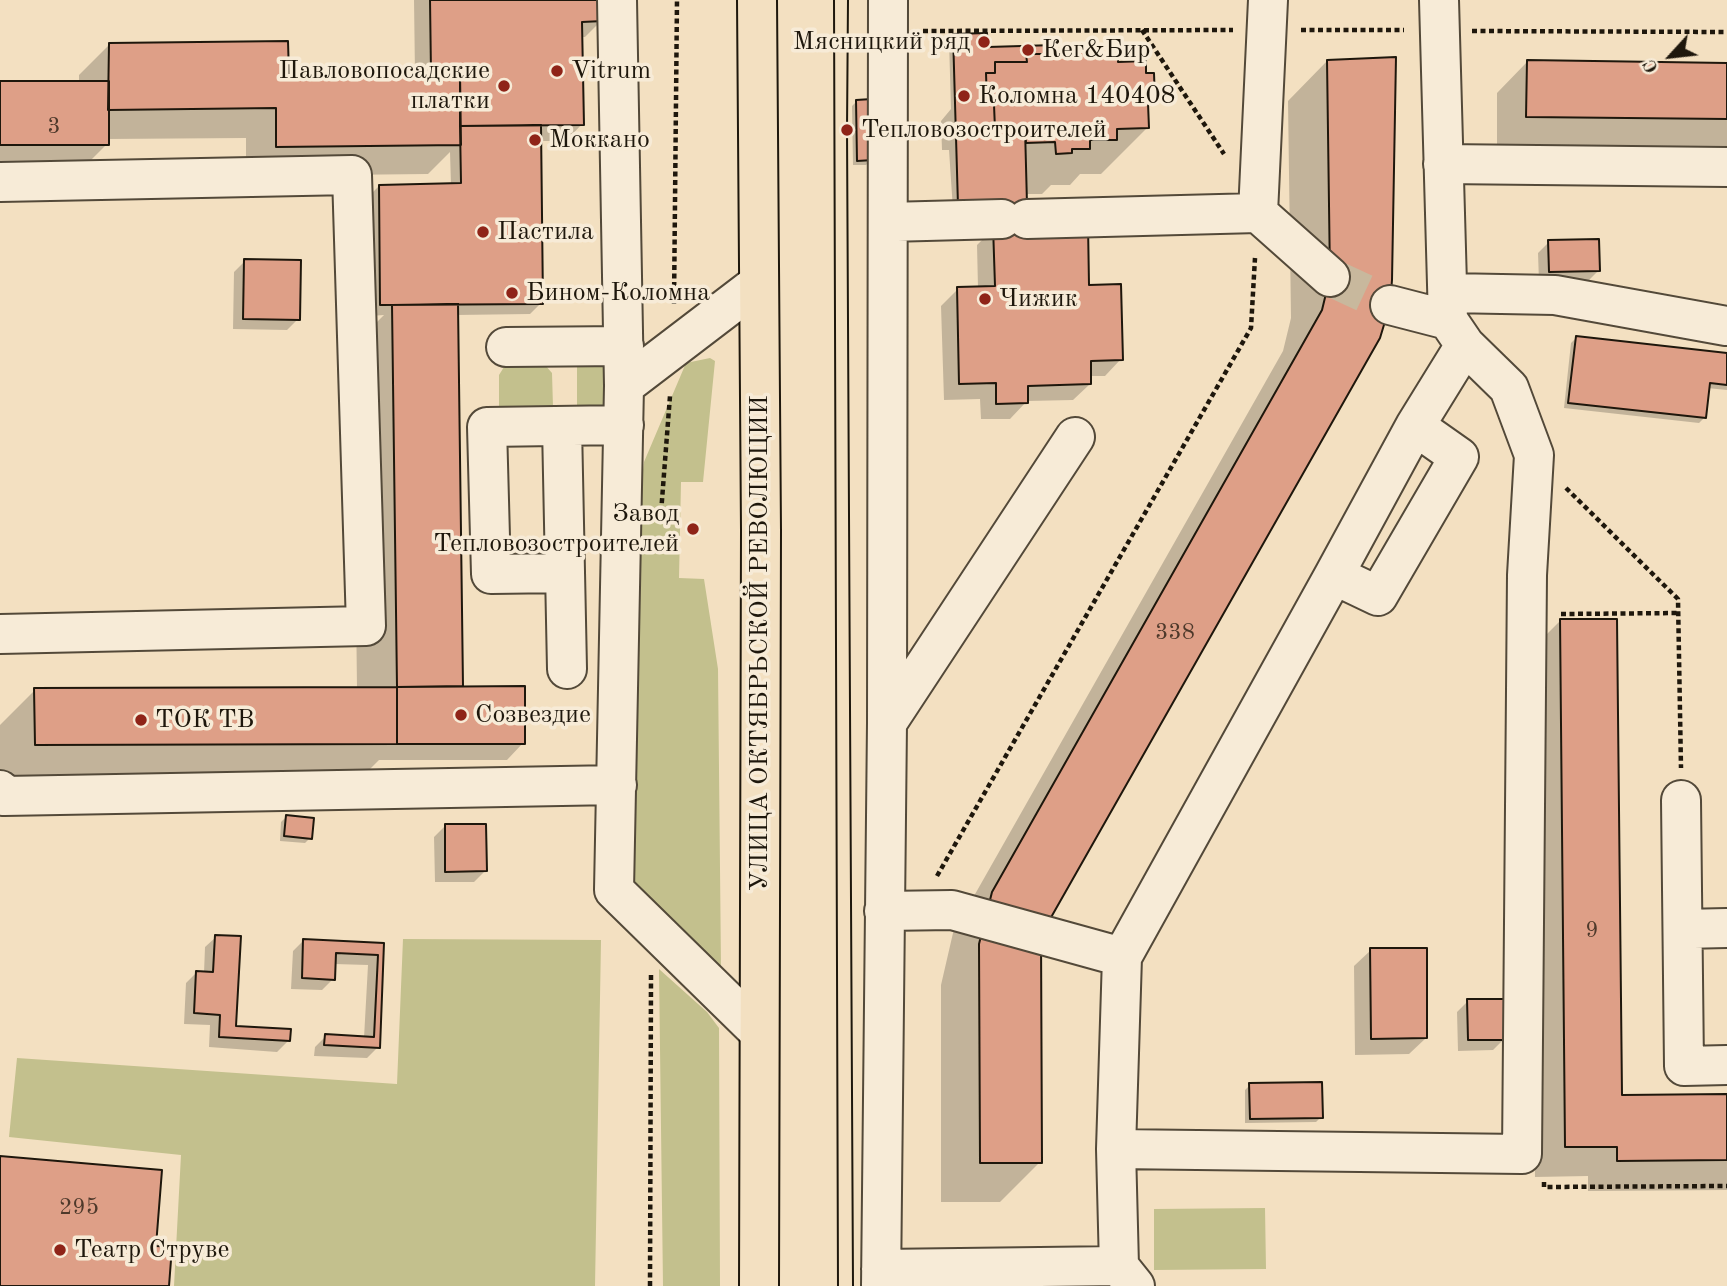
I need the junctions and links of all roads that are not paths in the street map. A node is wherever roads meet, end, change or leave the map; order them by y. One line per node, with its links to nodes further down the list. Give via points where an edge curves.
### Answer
1 (617, 0): 17 (street)
2 (757, 0): 13 (main road, УЛИЦА ОКТЯБРЬСКОЙ РЕВОЛЮЦИИ)
3 (888, 0): 11 (street)
4 (1417, 0): 5 (street)
5 (1445, 10): 7 (street)
6 (1267, 15): 10 (street)
7 (1443, 164): 8 (street); 15 (street)
8 (1727, 167)
9 (0, 182): 26 (street, via 352,176 366,626)
10 (1258, 213): 11 (street); 12 (street)
11 (888, 222): 28 (street)
12 (1330, 277)
13 (759, 282): 19 (street); 36 (main road, УЛИЦА ОКТЯБРЬСКОЙ РЕВОЛЮЦИИ)
14 (1390, 305): 15 (street)
15 (1454, 319): 16 (street, via 1555,295); 22 (street); 38 (street, via 1509,388 1534,455 1527,575 1522,1154)
16 (1726, 326)
17 (624, 346): 18 (street); 19 (street)
18 (506, 348)
19 (624, 386): 20 (street)
20 (624, 425): 21 (street); 29 (street)
21 (562, 426): 24 (street); 24 (street, via 487,427 491,574)
22 (1415, 426): 25 (street); 25 (street, via 1459,457 1378,596)
23 (1075, 436): 28 (street)
24 (565, 573): 27 (street)
25 (1334, 575): 35 (street)
26 (0, 635)
27 (567, 669)
28 (887, 723): 32 (street)
29 (617, 785): 30 (street, via 5,796); 36 (street, via 614,890)
30 (0, 790)
31 (1681, 800): 34 (street)
32 (901, 910): 35 (street, via 952,910); 40 (street)
33 (1727, 928): 34 (street)
34 (1683, 929): 37 (street, via 1684,1066)
35 (1122, 957): 38 (street)
36 (759, 1032): 41 (main road, УЛИЦА ОКТЯБРЬСКОЙ РЕВОЛЮЦИИ)
37 (1727, 1065)
38 (1116, 1149): 39 (street)
39 (1127, 1276): 40 (street)
40 (881, 1277)
41 (759, 1286)

